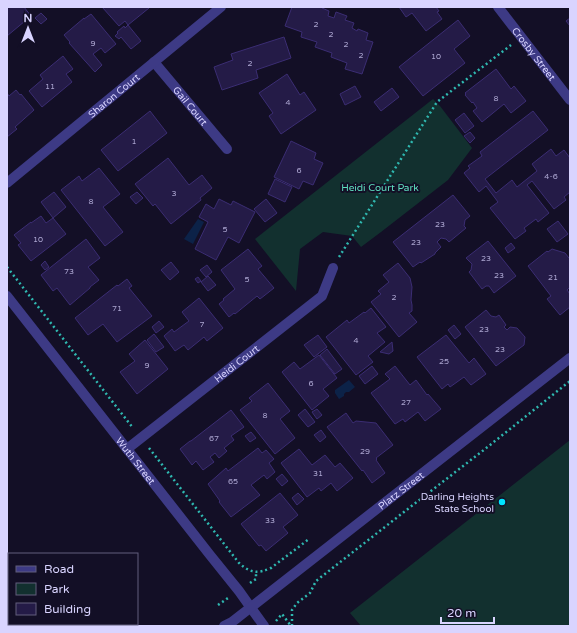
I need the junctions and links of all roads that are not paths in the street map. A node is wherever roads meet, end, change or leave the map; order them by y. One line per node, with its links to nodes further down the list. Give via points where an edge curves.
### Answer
1 (221, 7): 3 (street, Sharon Court)
2 (498, 7): 4 (street, Crosby Street)
3 (154, 62): 5 (street, Gail Court); 6 (street, Sharon Court)
4 (570, 100)
5 (227, 149)
6 (7, 183)
7 (333, 268): 10 (street, Heidi Court, via 322,296)
8 (7, 296): 10 (street, Wuth Street)
9 (570, 358): 11 (street, Platz Street)
10 (127, 449): 11 (street, Wuth Street)
11 (251, 608): 12 (street, Platz Street); 13 (street, Wuth Street)
12 (228, 625)
13 (264, 626)

